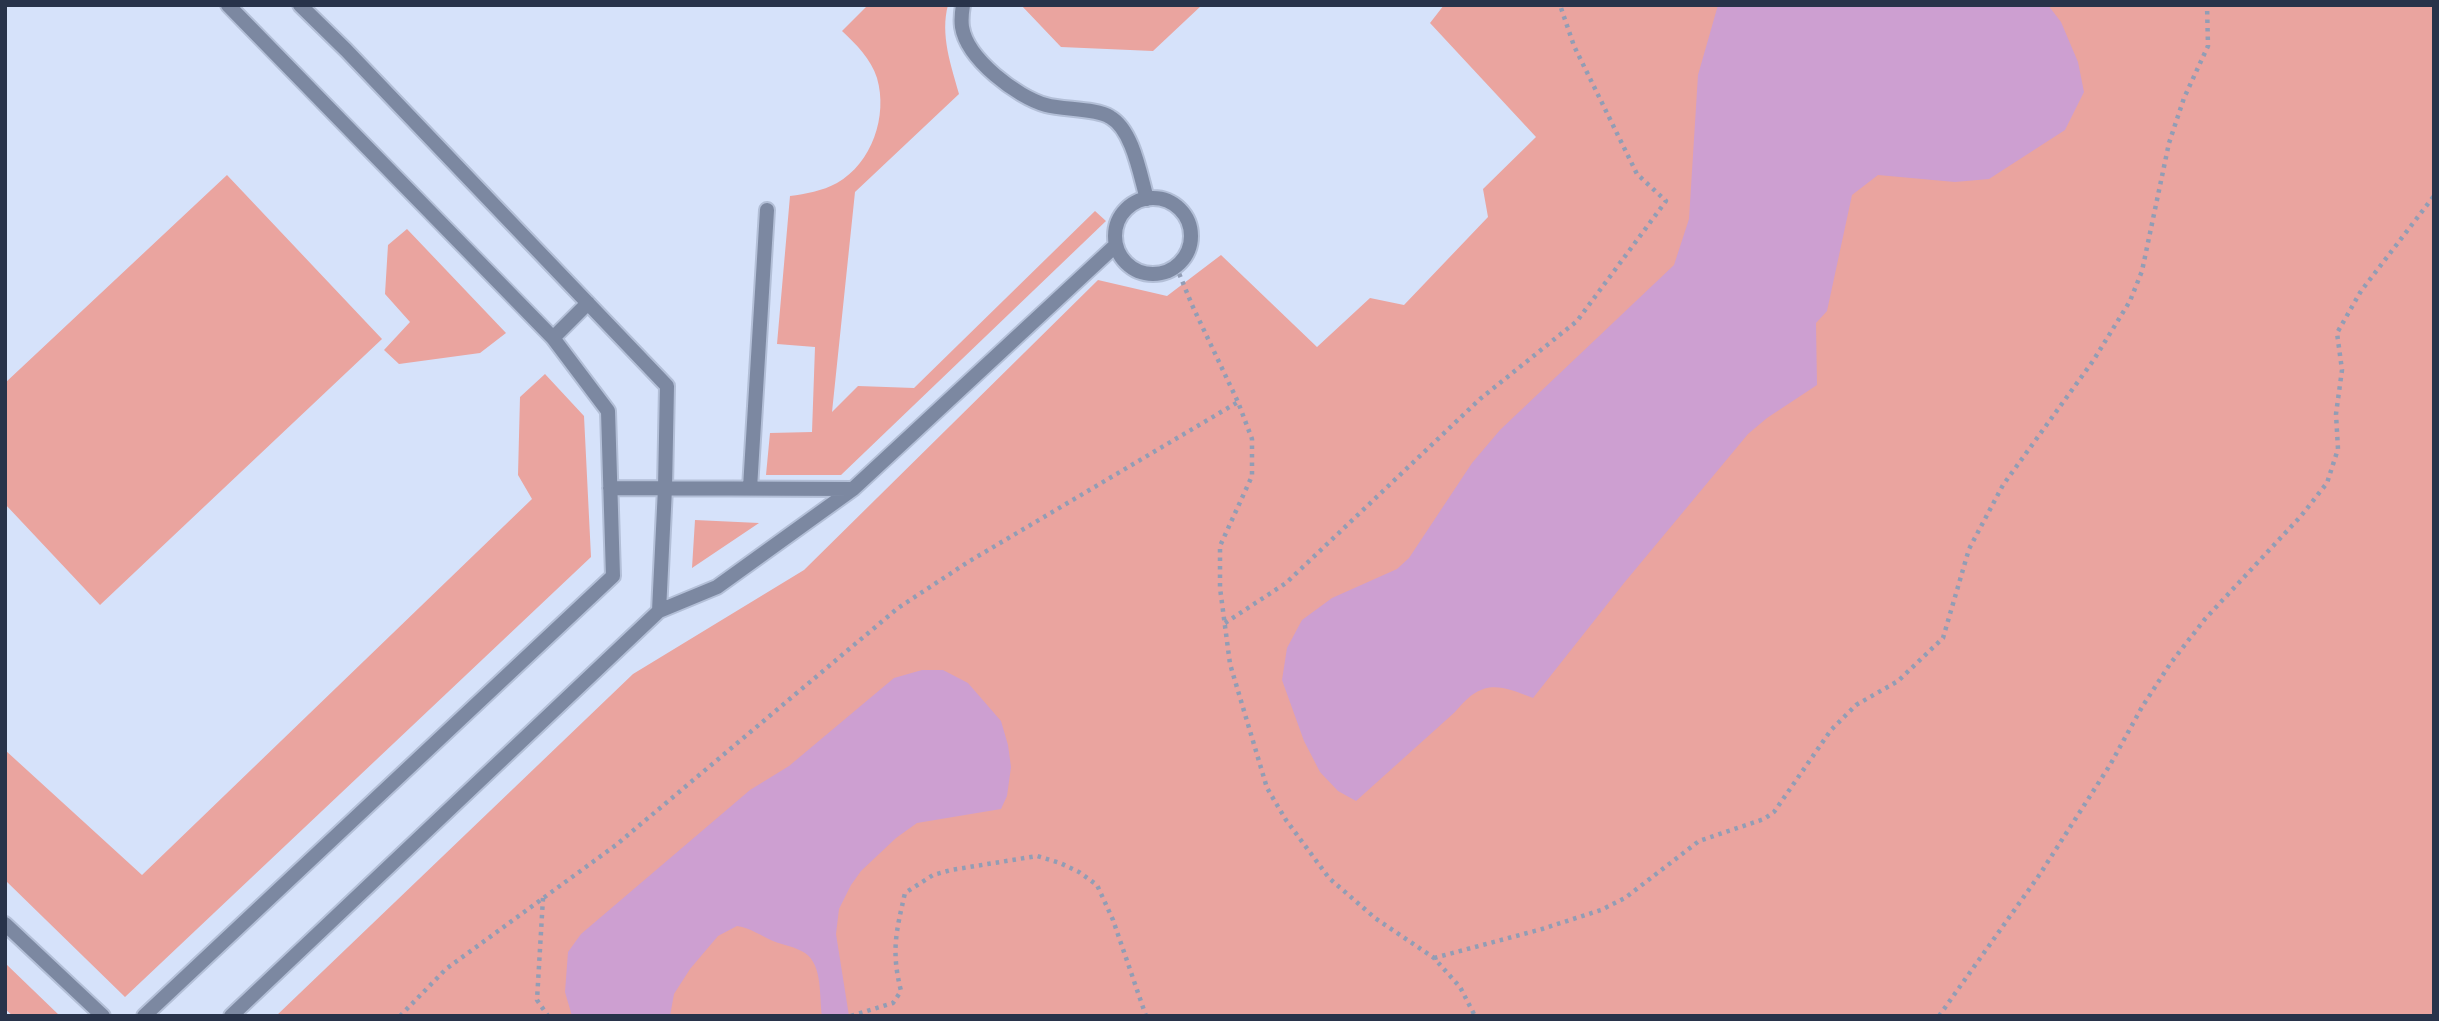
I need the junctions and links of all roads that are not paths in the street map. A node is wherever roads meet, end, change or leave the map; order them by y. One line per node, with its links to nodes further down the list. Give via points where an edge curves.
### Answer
1 (228, 5): 8 (lane)
2 (300, 5): 7 (lane)
3 (963, 5): 4 (lane, via 962,28 972,48 1015,92 1046,105 1110,116 1128,136)
4 (1147, 199): 6 (lane, via 1135,202 1119,220); 6 (lane, via 1172,203 1188,221 1191,233 1184,257 1176,266 1153,274 1129,265)
5 (767, 210): 11 (lane)
6 (1116, 245): 12 (lane)
7 (587, 303): 8 (lane); 10 (lane, via 667,386)
8 (553, 338): 9 (lane, via 608,411)
9 (610, 488): 10 (lane); 16 (lane, via 613,576)
10 (665, 488): 11 (lane); 13 (lane)
11 (750, 488): 12 (lane)
12 (853, 489): 13 (lane, via 717,587)
13 (659, 611): 17 (lane)
14 (5, 924): 15 (lane)
15 (103, 1016)
16 (144, 1016)
17 (231, 1016)

